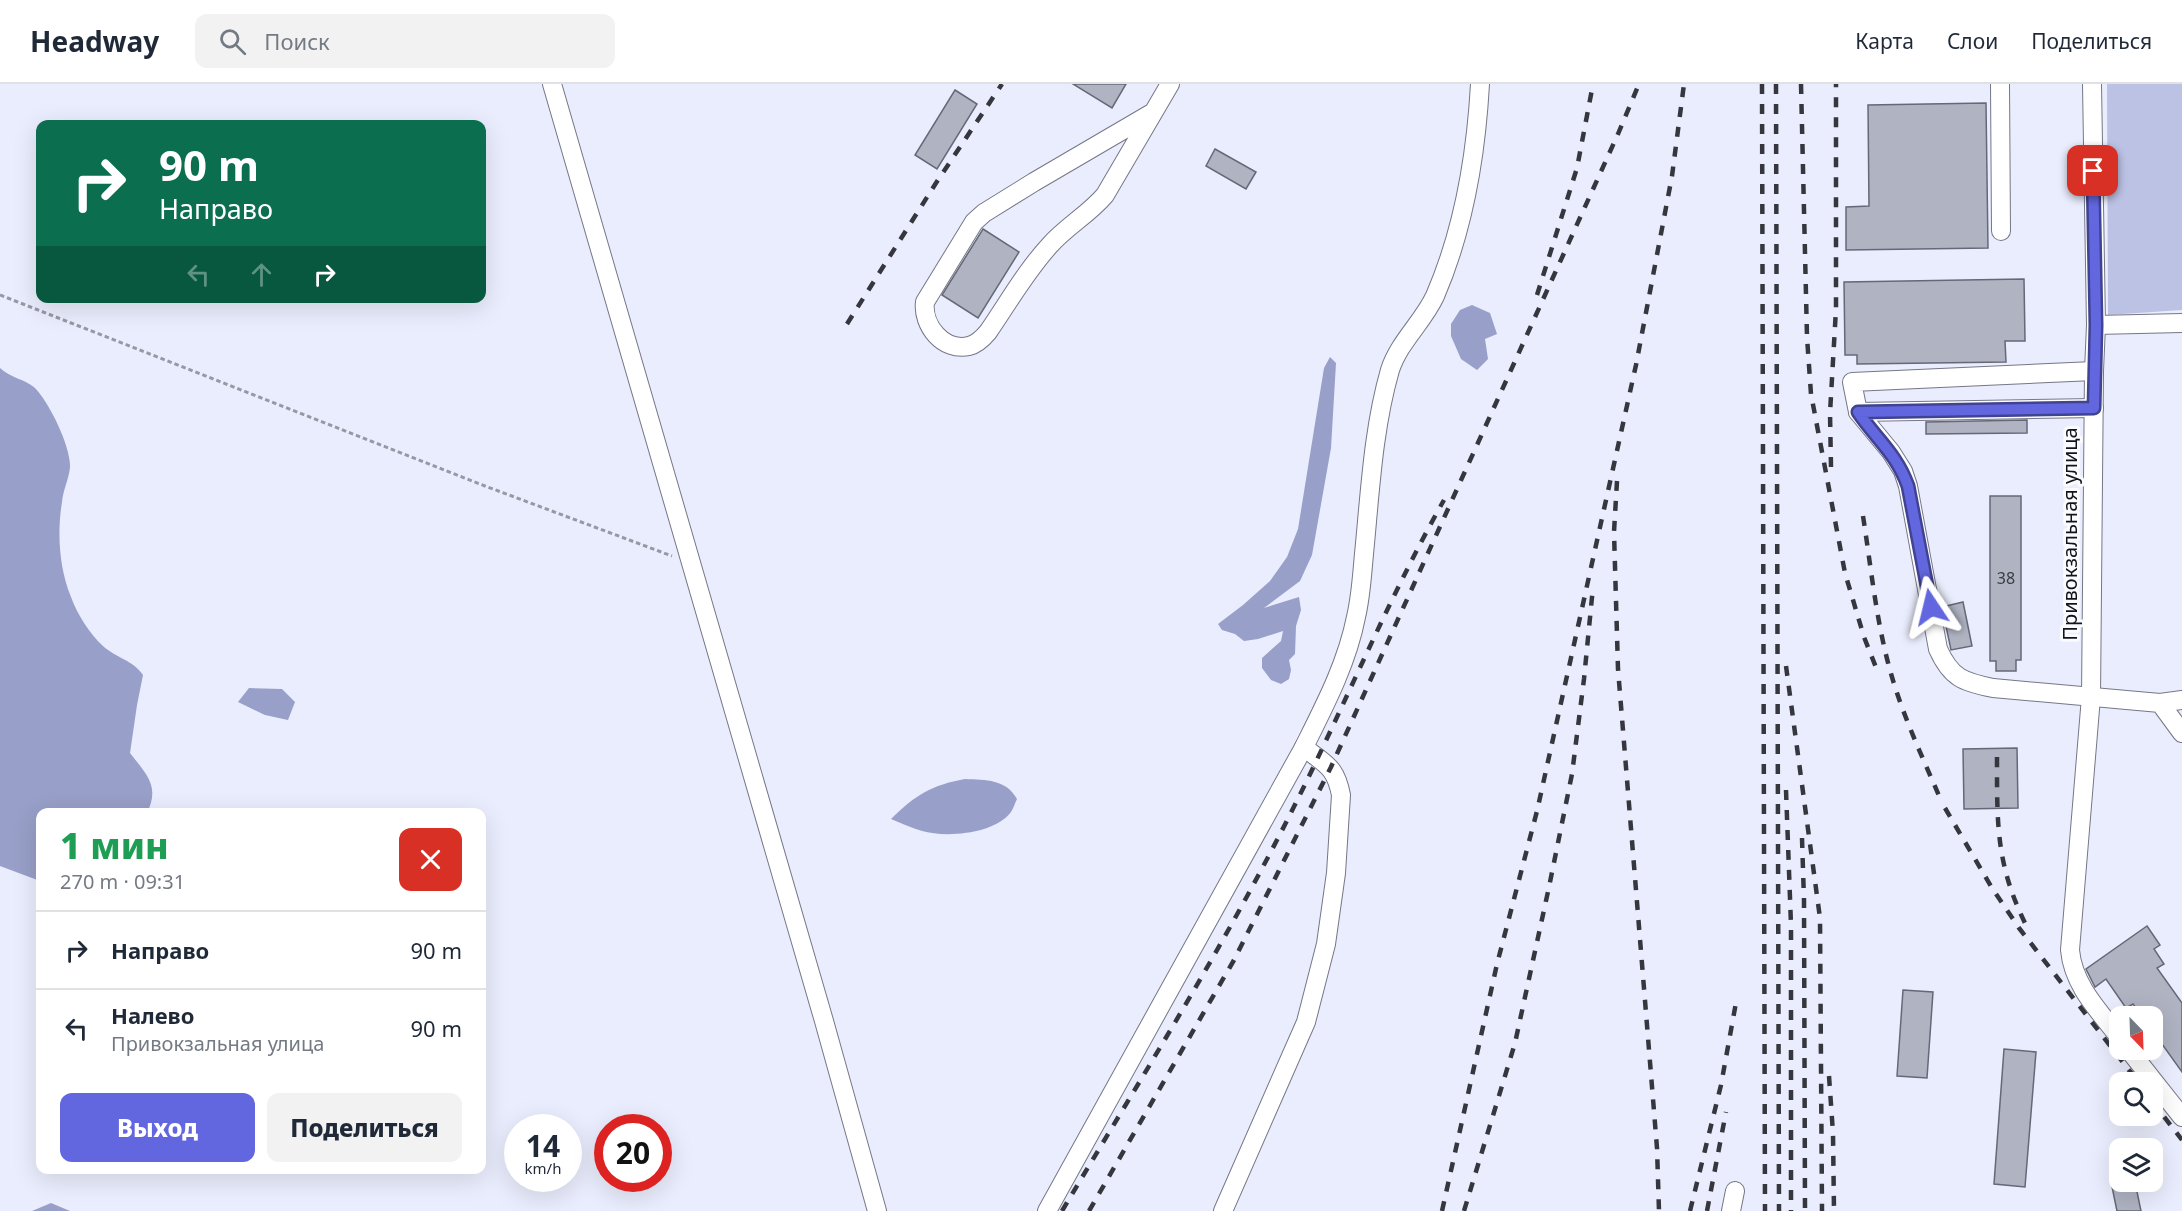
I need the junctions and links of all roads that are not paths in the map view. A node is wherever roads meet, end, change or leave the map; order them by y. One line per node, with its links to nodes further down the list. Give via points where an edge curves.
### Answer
1 (552, 84): 22 (street)
2 (1170, 84): 6 (street)
3 (1480, 84): 17 (street, via 1471,171 1454,244 1433,299 1391,368 1376,441 1360,593 1351,636 1336,681)
4 (2000, 84): 7 (street)
5 (2092, 84): 9 (street, Привокзальная улица)
6 (1152, 113): 6 (street, via 1106,195 1036,260 988,332 970,346 959,347 938,337 927,324 925,302 974,222)
7 (2001, 231)
8 (2182, 323): 9 (street)
9 (2096, 325): 10 (street, Привокзальная улица)
10 (2094, 371): 11 (street, Привокзальная улица); 12 (street, via 1852,382)
11 (2094, 408): 12 (street); 13 (street, Привокзальная улица)
12 (1858, 412): 13 (street, via 1903,471 1938,649 1954,676 1993,688)
13 (2091, 697): 15 (street); 18 (street, Привокзальная улица, via 2071,964 2085,992)
14 (2182, 700): 15 (street)
15 (2160, 703): 16 (street)
16 (2182, 733)
17 (1304, 747): 23 (street); 24 (street, via 1331,767 1341,795 1326,944 1306,1022)
18 (2109, 1024)
19 (2137, 1060): 20 (street)
20 (2182, 1117)
21 (1735, 1191): 25 (street)
22 (877, 1211)
23 (1047, 1211)
24 (1223, 1211)
25 (1731, 1211)

